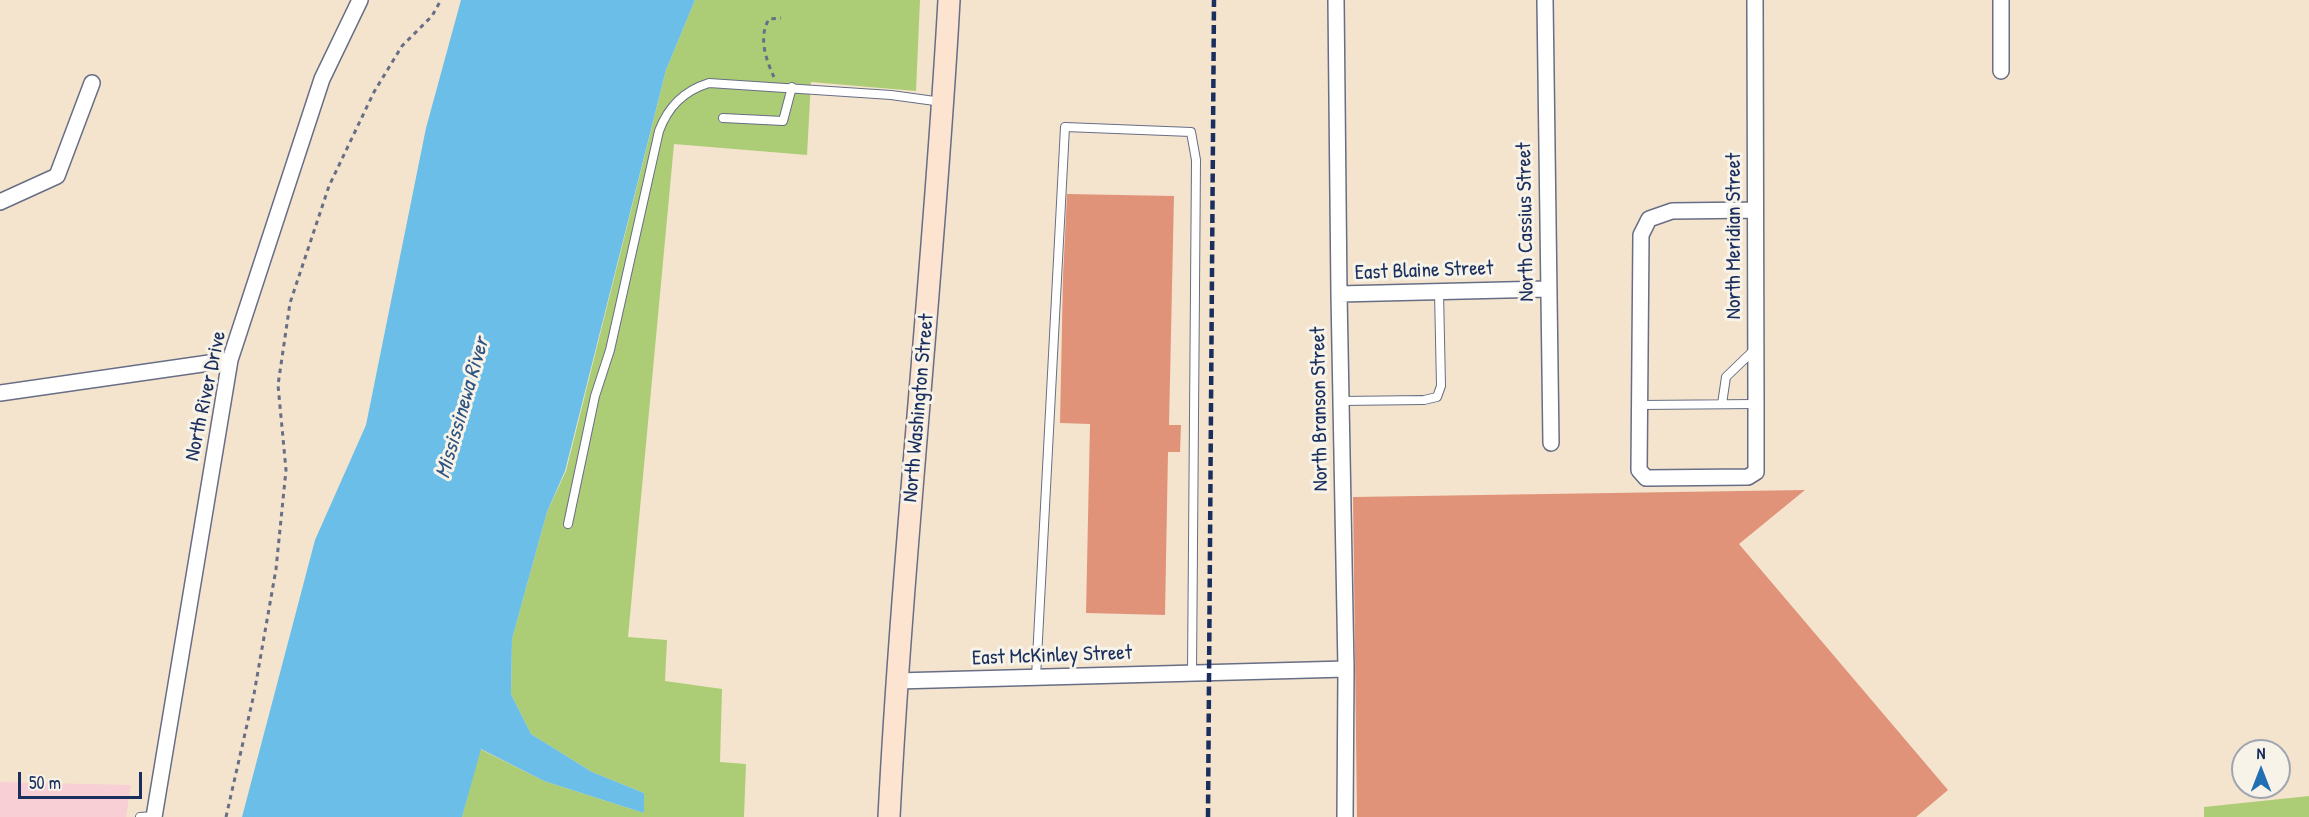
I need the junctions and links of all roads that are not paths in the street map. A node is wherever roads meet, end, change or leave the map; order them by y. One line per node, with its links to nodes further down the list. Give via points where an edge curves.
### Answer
1 (360, 0): 18 (street, North River Drive, via 322,79)
2 (949, 0): 10 (street, North Washington Street)
3 (1336, 0): 16 (street, North Branson Street)
4 (1545, 0): 14 (street, North Cassius Street)
5 (1755, 0): 13 (street, North Meridian Street)
6 (2001, 0): 7 (street)
7 (2001, 71)
8 (92, 83): 12 (street, via 57,176)
9 (792, 87): 10 (lane); 11 (lane, via 783,121); 25 (lane, via 709,83 694,87 676,101 664,118 595,396)
10 (943, 102): 29 (street, North Washington Street)
11 (723, 118)
12 (0, 202)
13 (1755, 210): 17 (street, North Meridian Street); 23 (street, via 1672,211 1649,219 1641,235)
14 (1547, 289): 15 (street, East Blaine Street); 24 (street, North Cassius Street)
15 (1439, 292): 16 (street, East Blaine Street); 20 (lane, via 1442,386 1437,397)
16 (1339, 294): 20 (street, North Branson Street)
17 (1755, 349): 21 (lane, via 1726,377); 22 (street, North Meridian Street)
18 (230, 360): 19 (street); 30 (street, North River Drive)
19 (0, 393)
20 (1341, 401): 26 (street, North Branson Street)
21 (1722, 404): 22 (lane); 23 (lane)
22 (1756, 404): 23 (street, North Meridian Street, via 1756,472 1748,477 1646,478 1639,470)
23 (1640, 405)
24 (1551, 443)
25 (568, 524)
26 (1346, 669): 27 (street, East McKinley Street); 32 (street, North Branson Street)
27 (1192, 673): 28 (street, East McKinley Street); 28 (lane, via 1196,160 1191,132 1065,127)
28 (1036, 677): 29 (street, East McKinley Street)
29 (896, 681): 31 (street, North Washington Street)
30 (150, 817)
31 (889, 817)
32 (1345, 817)

